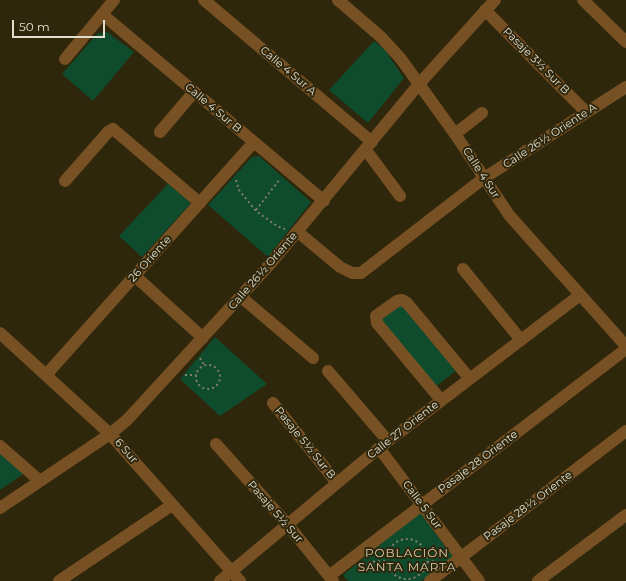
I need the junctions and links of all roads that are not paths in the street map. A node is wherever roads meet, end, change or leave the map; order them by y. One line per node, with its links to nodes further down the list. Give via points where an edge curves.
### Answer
1 (114, 0): 7 (street)
2 (204, 0): 18 (street, Calle 4 Sur A)
3 (338, 0): 10 (street, Calle 4 Sur, via 389,45)
4 (495, 0): 6 (street, Calle 26½ Oriente)
5 (583, 0): 8 (street)
6 (485, 10): 10 (street, Calle 26½ Oriente); 13 (street, Pasaje 3½ Sur B)
7 (102, 14): 9 (street); 12 (street, Calle 4 Sur B)
8 (626, 42)
9 (65, 59)
10 (419, 84): 16 (street, Calle 4 Sur); 18 (street, Calle 26½ Oriente)
11 (626, 86): 13 (street, Calle 26½ Oriente A)
12 (194, 92): 15 (street); 17 (street, Calle 4 Sur B)
13 (586, 112): 19 (street, Calle 26½ Oriente A)
14 (482, 113): 16 (street)
15 (160, 132)
16 (456, 134): 19 (street, Calle 4 Sur)
17 (254, 142): 22 (street, Calle 4 Sur B); 23 (street, 26 Oriente)
18 (369, 146): 21 (street, Calle 4 Sur A); 22 (street, Calle 26½ Oriente)
19 (484, 178): 24 (street, Calle 26½ Oriente A, via 361,273 352,273 340,267); 27 (street, Calle 4 Sur, via 509,215)
20 (65, 181): 23 (street, via 113,129)
21 (400, 196)
22 (324, 201): 24 (street, Calle 26½ Oriente)
23 (200, 203): 26 (street, 26 Oriente)
24 (298, 232): 28 (street, Calle 26½ Oriente)
25 (463, 269): 31 (street)
26 (135, 276): 30 (street); 35 (street, 26 Oriente)
27 (580, 295): 31 (street, Calle 27 Oriente); 32 (street, Calle 4 Sur)
28 (241, 297): 30 (street, Calle 26½ Oriente); 33 (street)
29 (0, 333): 35 (street, 6 Sur)
30 (203, 338): 40 (street, Calle 26½ Oriente, via 127,420)
31 (521, 340): 36 (street, Calle 27 Oriente)
32 (626, 348): 47 (street, Pasaje 28 Oriente)
33 (313, 358)
34 (328, 371): 42 (street, Calle 5 Sur)
35 (46, 375): 40 (street, 6 Sur)
36 (470, 379): 37 (street, Calle 27 Oriente); 37 (street, via 407,303 397,300 375,319)
37 (441, 400): 42 (street, Calle 27 Oriente)
38 (273, 403): 45 (street, Pasaje 5½ Sur B)
39 (626, 431): 51 (street, Pasaje 28½ Oriente)
40 (110, 434): 44 (street, Calle 26½ Oriente); 46 (street, 6 Sur)
41 (216, 444): 50 (street, Pasaje 5½ Sur)
42 (383, 445): 45 (street, Calle 27 Oriente); 47 (street, Calle 5 Sur)
43 (0, 446): 44 (street)
44 (40, 481): 48 (street, Calle 26½ Oriente)
45 (338, 484): 50 (street, Calle 27 Oriente)
46 (172, 505): 52 (street, 6 Sur); 55 (street)
47 (422, 505): 51 (street, Calle 5 Sur); 54 (street, Pasaje 28 Oriente)
48 (0, 508)
49 (626, 515): 58 (street)
50 (288, 525): 52 (street, Calle 27 Oriente); 54 (street, Pasaje 5½ Sur)
51 (461, 557): 53 (street, Pasaje 28½ Oriente); 57 (street, Calle 5 Sur)
52 (236, 577): 56 (street, Calle 27 Oriente)
53 (426, 577)
54 (331, 578)
55 (59, 581)
56 (220, 581)
57 (479, 581)
58 (538, 581)

